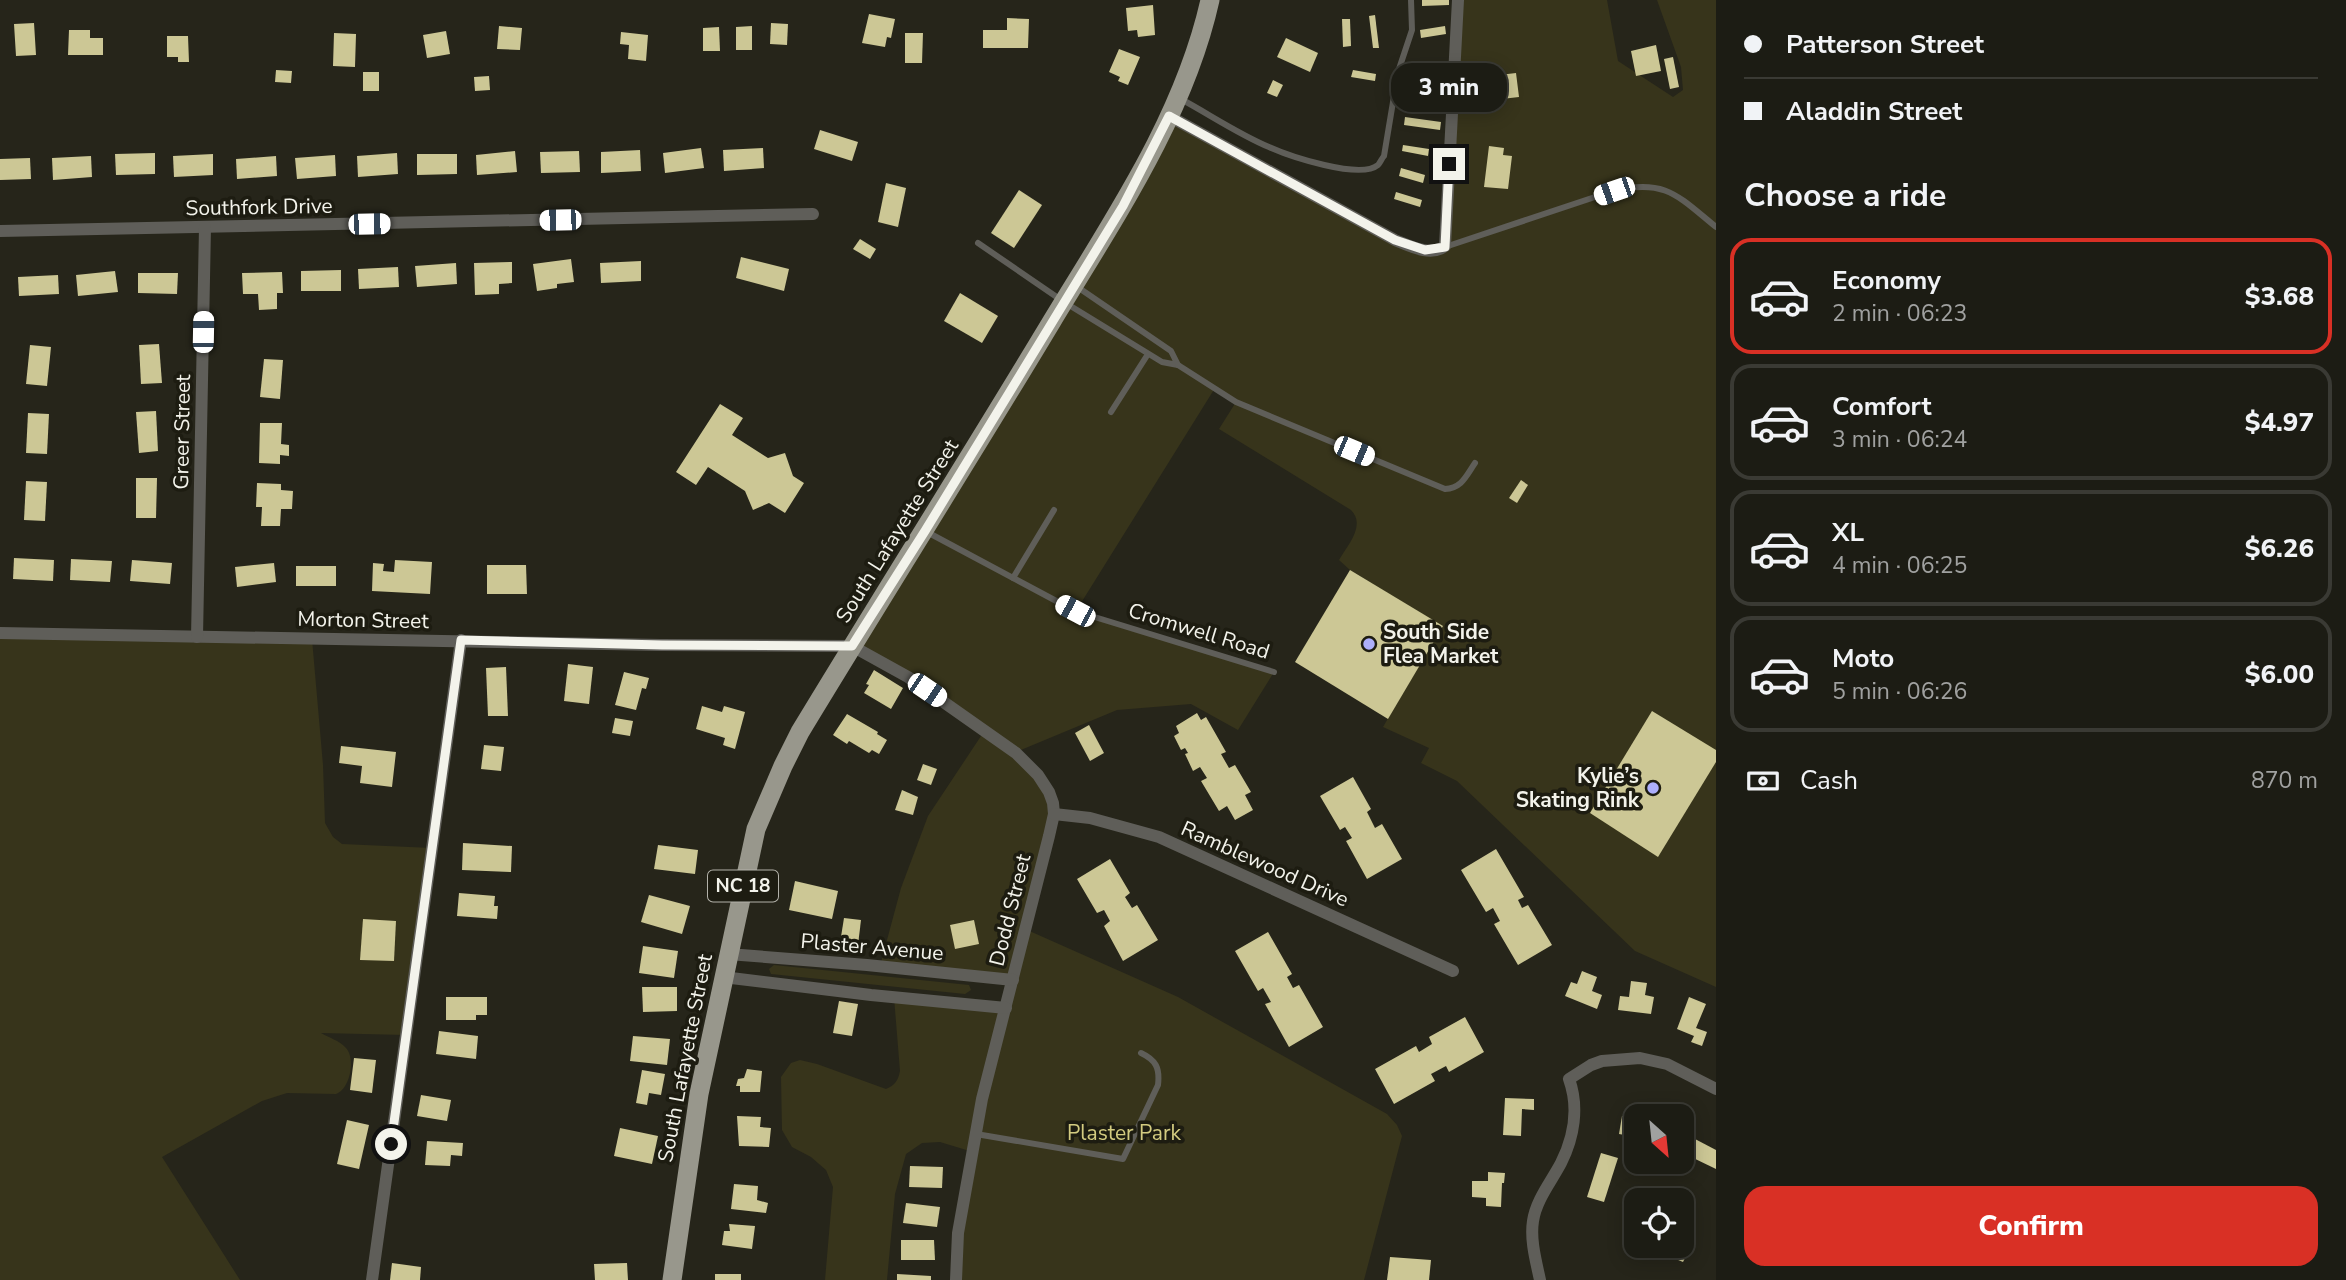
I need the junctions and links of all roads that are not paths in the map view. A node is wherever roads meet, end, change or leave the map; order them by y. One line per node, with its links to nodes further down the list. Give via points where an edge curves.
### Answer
1 (1210, 0): 4 (main road, South Lafayette Street / NC 18)
2 (1411, 0): 4 (lane, via 1412,30 1398,72 1384,156 1372,168 1342,168 1290,155)
3 (1458, 0): 11 (street)
4 (1178, 97): 5 (main road, South Lafayette Street / NC 18)
5 (1169, 116): 11 (street, via 1395,240 1425,250); 12 (main road, South Lafayette Street / NC 18, via 1123,206)
6 (813, 214): 7 (street, Southfork Drive)
7 (205, 227): 9 (street, Southfork Drive); 22 (street, Greer Street)
8 (1716, 227): 11 (lane, via 1675,194 1638,186)
9 (0, 231)
10 (978, 243): 13 (lane)
11 (1445, 247)
12 (1074, 285): 13 (main road, South Lafayette Street / NC 18); 15 (lane, via 1171,351)
13 (1064, 302): 14 (lane); 19 (main road, South Lafayette Street / NC 18)
14 (1149, 354): 15 (lane); 16 (lane)
15 (1178, 365): 17 (lane, via 1236,402 1446,489 1461,484)
16 (1111, 412)
17 (1475, 463)
18 (1054, 509): 20 (lane)
19 (925, 531): 20 (lane, Cromwell Road); 24 (main road, South Lafayette Street / NC 18)
20 (1013, 578): 25 (lane, Cromwell Road, via 1075,611)
21 (0, 633): 22 (street, Morton Street)
22 (197, 637): 23 (street, Morton Street)
23 (461, 640): 24 (street, Morton Street); 35 (street)
24 (852, 646): 26 (street, via 908,677 1016,752 1049,792); 27 (main road, South Lafayette Street / NC 18, via 800,732 756,829)
25 (1275, 672)
26 (1054, 814): 28 (street, Ramblewood Drive, via 1090,818 1159,838); 30 (street, Dodd Street)
27 (728, 954): 29 (main road, South Lafayette Street / NC 18); 30 (street, Plaster Avenue)
28 (1453, 971)
29 (723, 977): 31 (street); 36 (main road, South Lafayette Street / NC 18, via 699,1094)
30 (1013, 980): 31 (street, Dodd Street)
31 (1006, 1008): 34 (street, Dodd Street)
32 (1141, 1053): 34 (lane, via 1157,1066 1158,1084 1123,1159)
33 (1716, 1089): 38 (street, via 1667,1064 1640,1058 1602,1061 1569,1079 1574,1124 1533,1221)
34 (976, 1135): 37 (street, Dodd Street, via 958,1233)
35 (372, 1280)
36 (672, 1280)
37 (956, 1280)
38 (1540, 1280)

